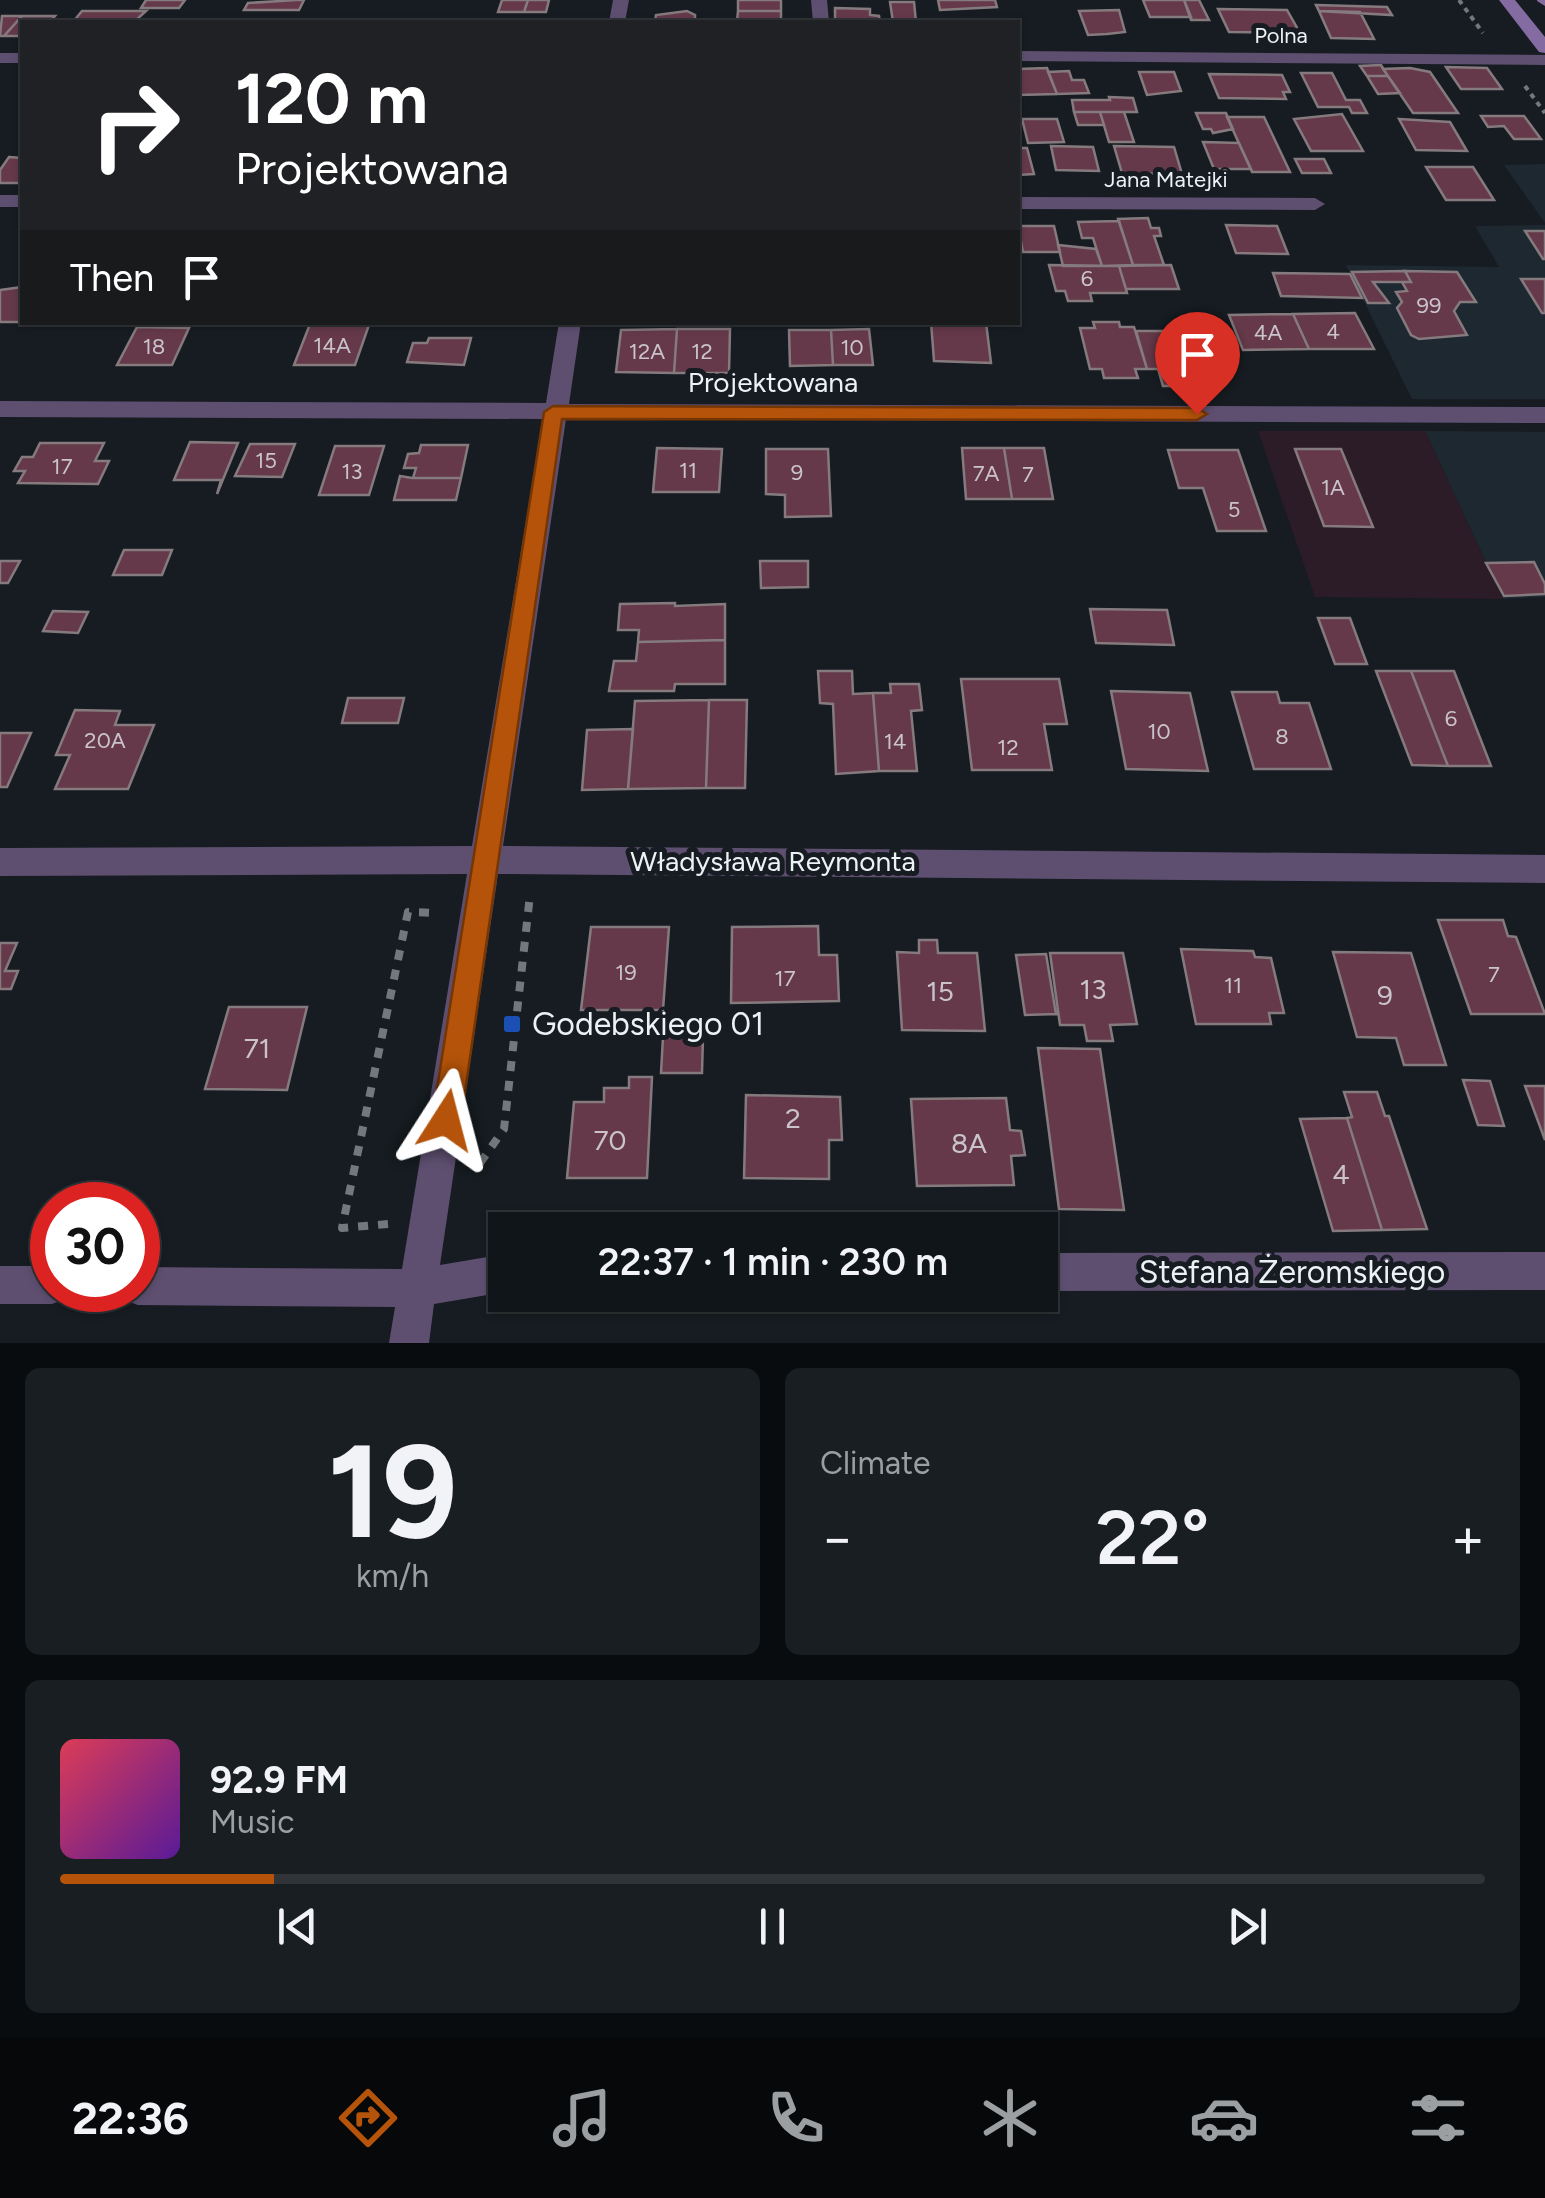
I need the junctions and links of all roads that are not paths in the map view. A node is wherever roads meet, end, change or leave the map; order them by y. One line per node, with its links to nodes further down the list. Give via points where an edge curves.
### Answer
1 (1508, 0): 2 (main road)
2 (1545, 48)
3 (1020, 56): 4 (street, Polna)
4 (1545, 60)
5 (1020, 203): 6 (street, Jana Matejki)
6 (1315, 204)
7 (569, 325): 9 (street)
8 (0, 409): 9 (street, Projektowana)
9 (553, 412): 10 (street, Projektowana); 11 (street)
10 (1545, 415)
11 (484, 861): 12 (street, Władysława Reymonta); 13 (street, Władysława Reymonta); 20 (street)
12 (0, 862)
13 (1545, 869)
14 (1058, 1272): 15 (street, Stefana Żeromskiego)
15 (1545, 1272)
16 (488, 1277): 20 (street)
17 (0, 1285): 18 (street)
18 (30, 1286)
19 (160, 1286): 20 (street)
20 (419, 1288): 21 (street)
21 (408, 1343)

